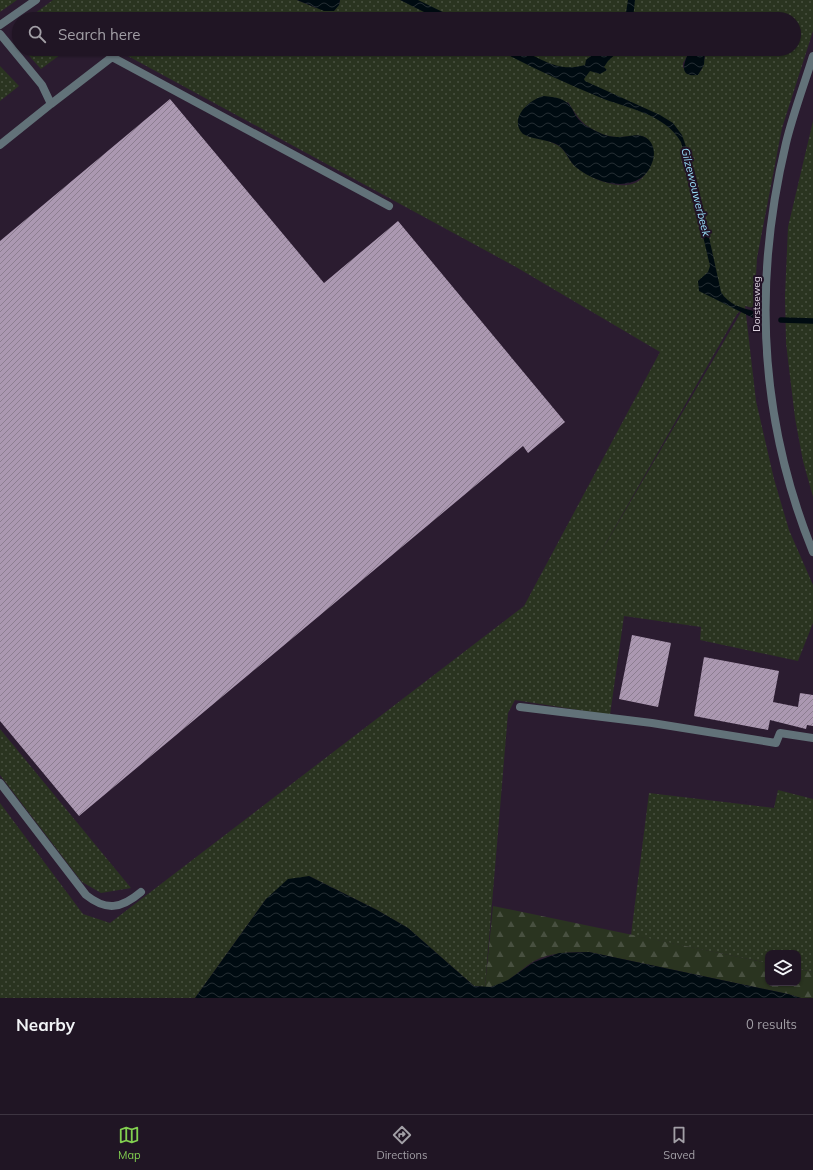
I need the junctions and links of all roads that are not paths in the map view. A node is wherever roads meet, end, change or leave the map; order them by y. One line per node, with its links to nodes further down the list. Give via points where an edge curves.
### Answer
1 (36, 0): 2 (street)
2 (19, 12)
3 (12, 17): 4 (street)
4 (0, 25)
5 (0, 34): 6 (street)
6 (12, 49)
7 (18, 56): 9 (street, via 42,86)
8 (813, 56): 12 (street, Dorstseweg, via 787,142 775,196 766,263 764,309 768,375 785,470)
9 (51, 104): 10 (street); 11 (street, via 112,58)
10 (0, 144)
11 (389, 206)
12 (813, 552)
13 (520, 707): 14 (street, via 652,722 776,743 780,733)
14 (813, 738)
15 (0, 783): 16 (street, via 86,895 96,903 108,907 122,904)
16 (141, 892)

